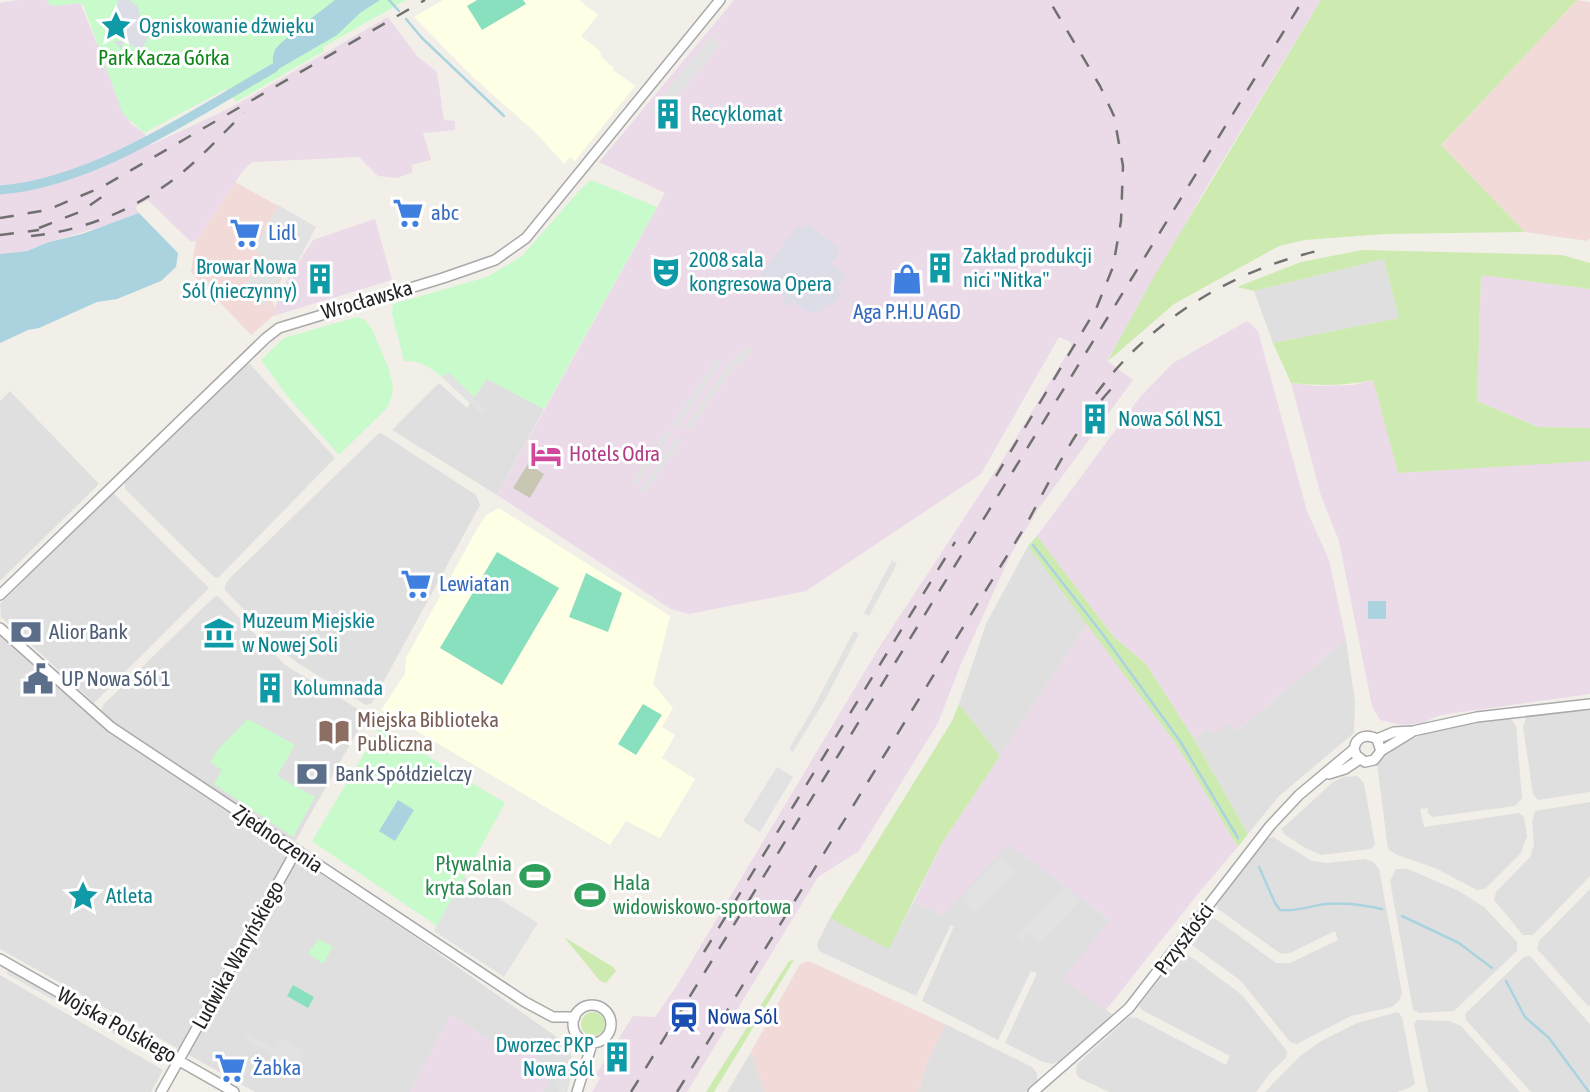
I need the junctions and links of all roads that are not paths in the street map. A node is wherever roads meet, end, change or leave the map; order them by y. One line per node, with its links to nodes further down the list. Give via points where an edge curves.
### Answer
1 (720, 0): 2 (street, Wrocławska, via 526,238 495,260 279,328)
2 (0, 595)
3 (0, 628): 11 (street, Zjednoczenia, via 111,727)
4 (1590, 704): 5 (street, via 1477,717)
5 (1413, 732): 6 (street, via 1394,732); 8 (street)
6 (1377, 739): 7 (street, via 1362,737); 8 (street)
7 (1354, 749): 9 (street); 10 (street, Przyszłości)
8 (1381, 751): 9 (street, via 1374,760)
9 (1360, 759): 10 (street)
10 (1324, 775): 19 (street, Przyszłości, via 1270,826 1129,1008)
11 (296, 851): 13 (street, Zjednoczenia, via 525,1002 553,1017); 15 (street, Ludwika Waryńskiego)
12 (0, 959): 15 (street, Wojska Polskiego)
13 (575, 1017): 14 (street, via 578,1037); 14 (street, via 592,1005 609,1016 607,1037)
14 (592, 1044): 18 (street)
15 (179, 1060): 16 (street, Ludwika Waryńskiego); 17 (street, Wojska Polskiego)
16 (161, 1092)
17 (234, 1092)
18 (577, 1092)
19 (1033, 1092)

